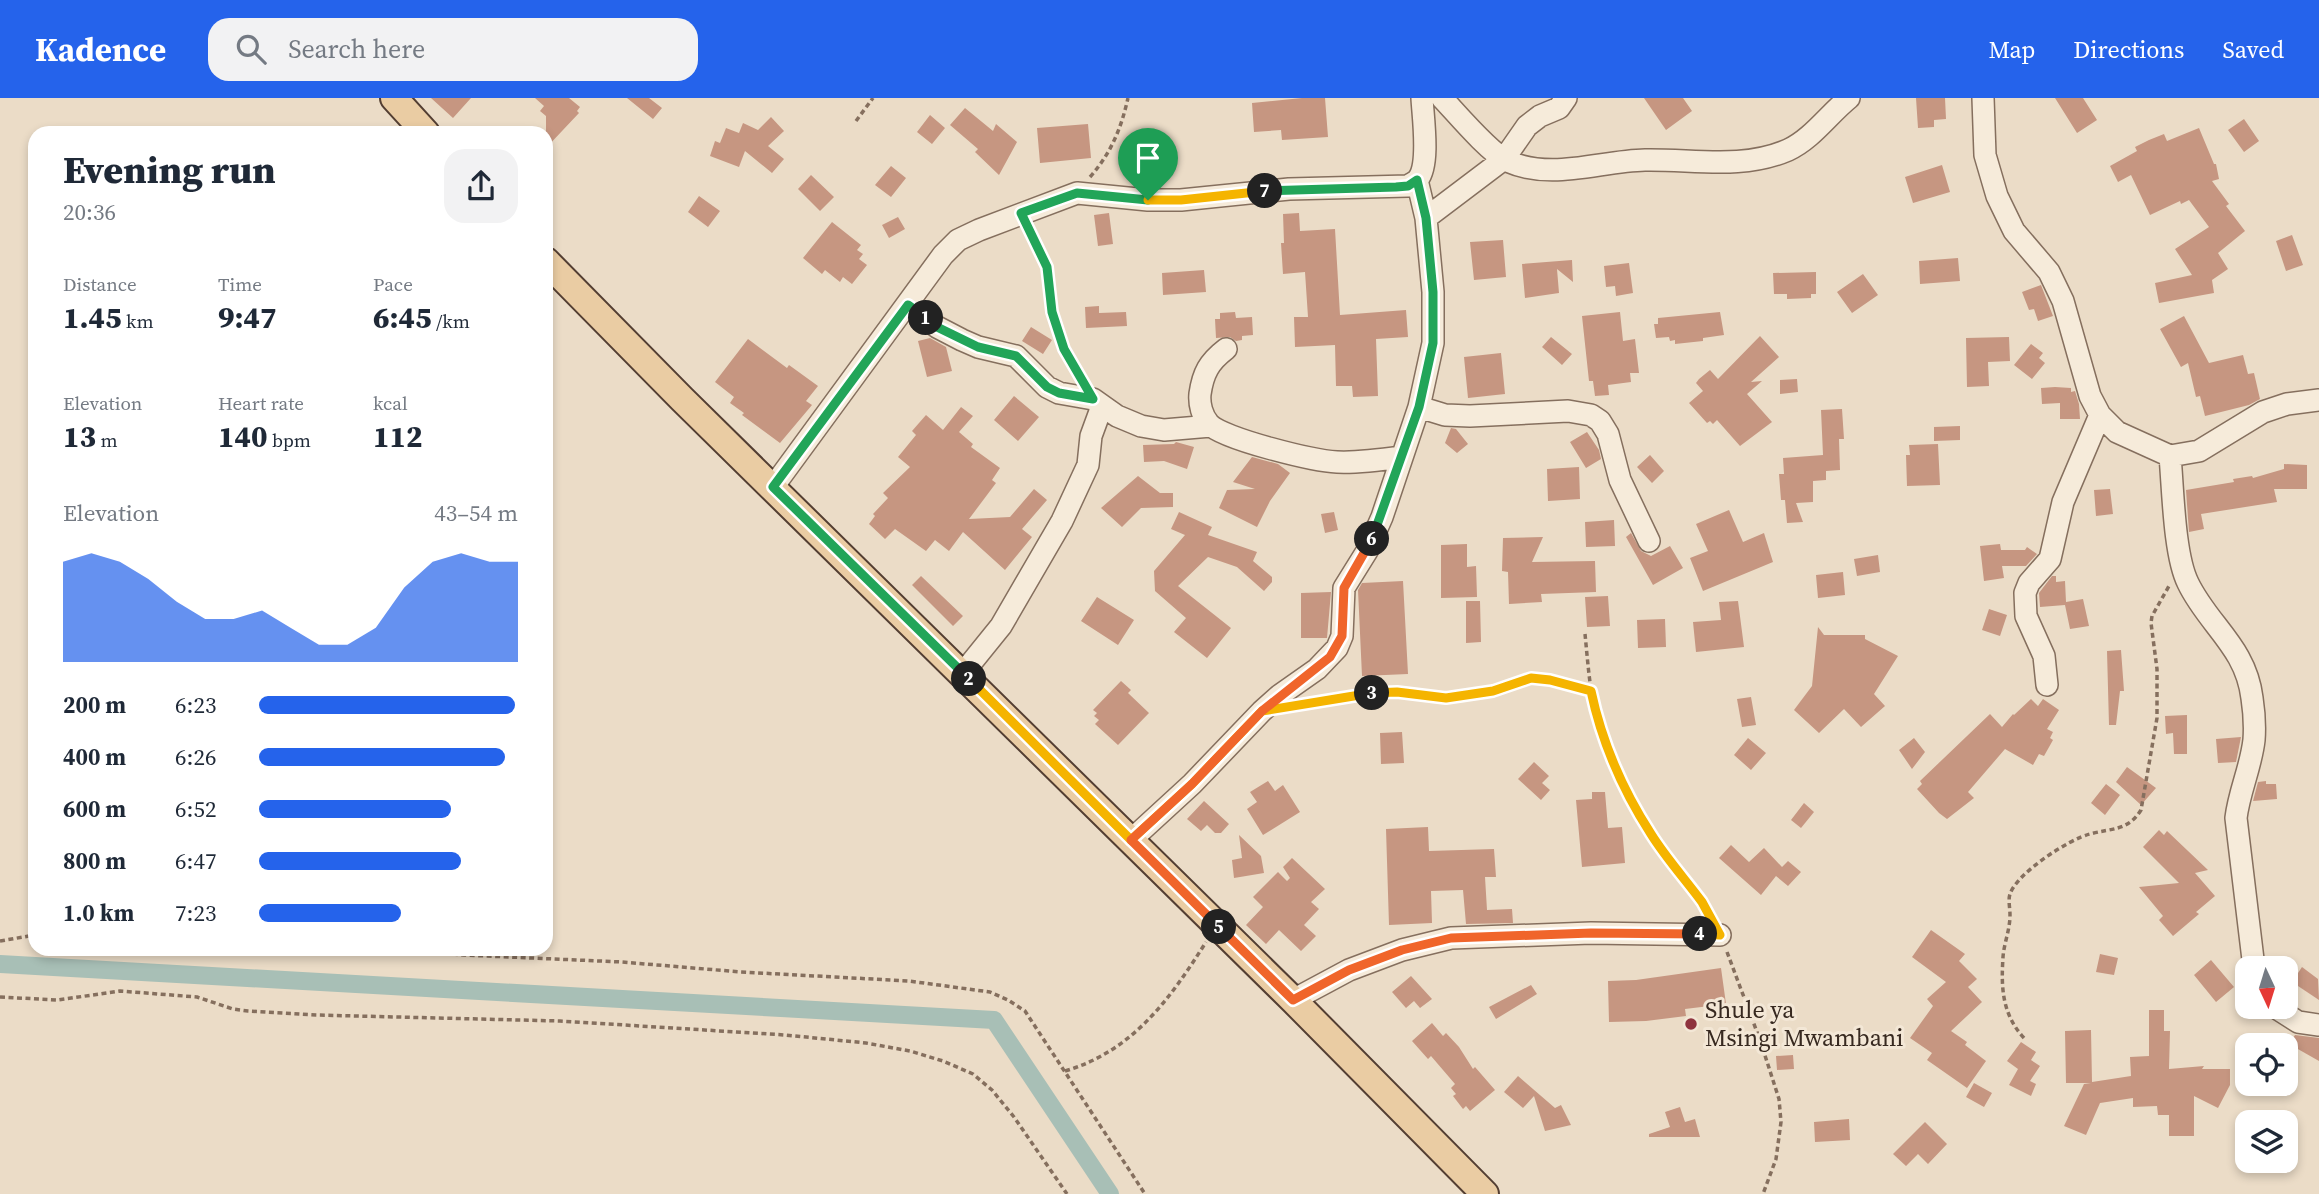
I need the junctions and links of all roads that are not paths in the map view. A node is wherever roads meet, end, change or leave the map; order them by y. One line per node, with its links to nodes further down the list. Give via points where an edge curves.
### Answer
1 (394, 98): 7 (main road)
2 (1422, 98): 9 (street, via 1424,155)
3 (1442, 98): 8 (street)
4 (1566, 98): 8 (street, via 1559,108 1527,127)
5 (1849, 98): 8 (street, via 1790,149 1743,162 1644,160 1557,170 1528,168)
6 (1983, 98): 17 (street, via 1985,155 1997,196 2014,231 2049,272 2063,301)
7 (420, 126)
8 (1504, 159): 10 (street)
9 (1417, 180): 10 (street); 12 (street, via 1408,186 1289,189 1181,200 1077,193 958,240)
10 (1426, 218): 16 (street, via 1433,343)
11 (553, 268): 21 (main road)
12 (908, 305): 15 (street, via 962,340 1016,356 1047,387); 21 (street)
13 (1226, 349): 18 (street, via 1211,361 1203,376 1200,399)
14 (2319, 400): 19 (street, via 2263,412 2199,451)
15 (1098, 402): 18 (street, via 1141,426 1164,430); 23 (street, via 1088,465 1062,520 1001,626)
16 (1419, 407): 20 (street); 22 (street, via 1445,415 1568,411 1591,415 1608,434 1624,491)
17 (2100, 415): 19 (street, via 2118,432); 24 (street, via 2063,502 2050,559 2025,593 2026,616 2044,656)
18 (1211, 426): 20 (street, via 1302,457 1338,462)
19 (2170, 456): 27 (street, via 2182,566 2195,596 2246,670 2252,696 2254,741 2236,818)
20 (1401, 457): 25 (street, via 1372,540 1344,588 1342,636 1337,648 1262,711)
21 (773, 487): 23 (main road)
22 (1649, 541)
23 (963, 673): 25 (main road)
24 (2047, 685)
25 (1131, 840): 28 (main road)
26 (1720, 935): 28 (street, via 1451,938 1349,970)
27 (2253, 956)
28 (1293, 1000): 31 (main road)
29 (2293, 1019): 30 (street)
30 (2319, 1025)
31 (1485, 1194)

